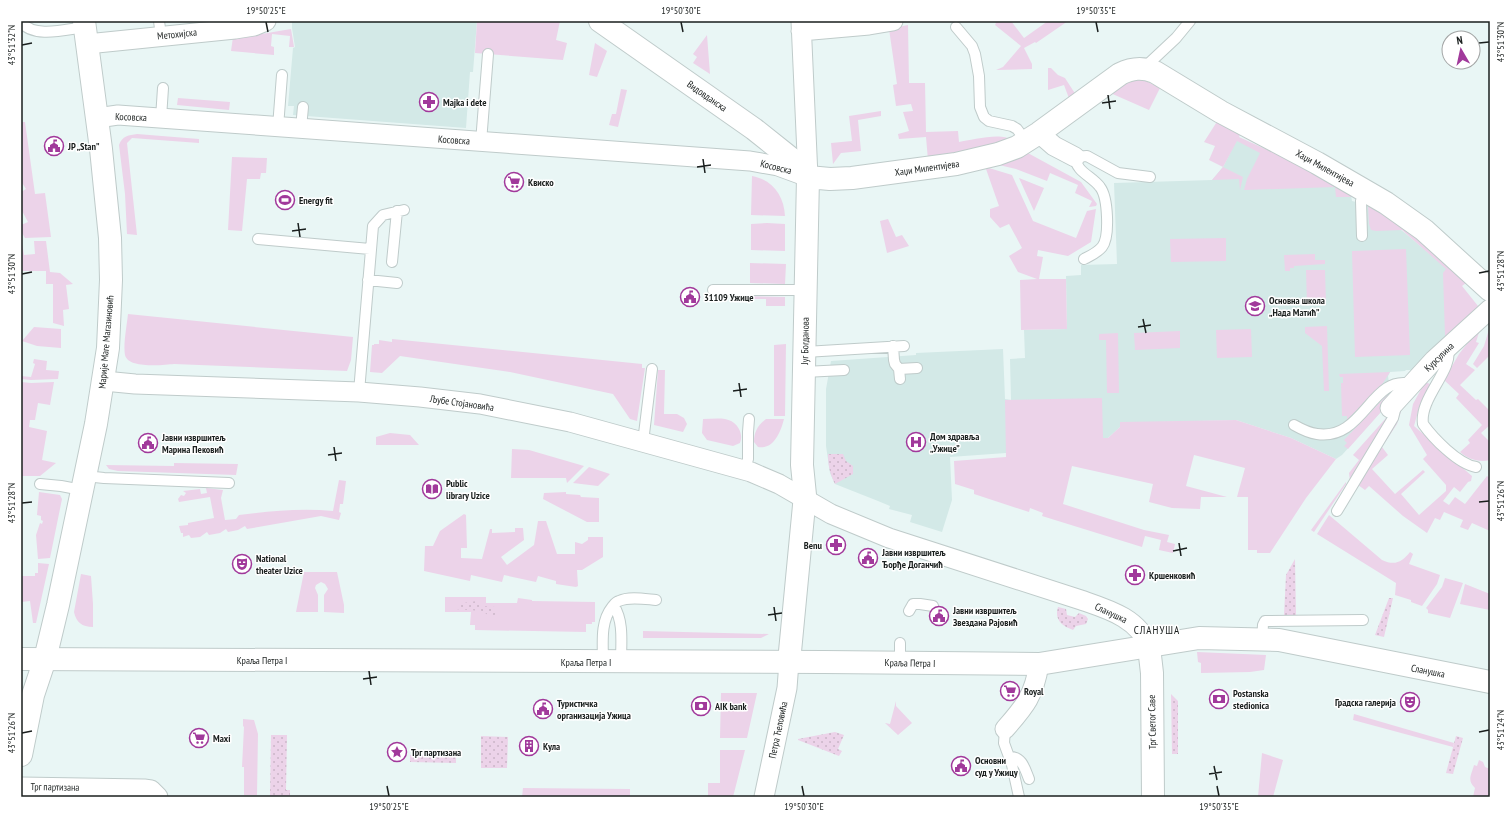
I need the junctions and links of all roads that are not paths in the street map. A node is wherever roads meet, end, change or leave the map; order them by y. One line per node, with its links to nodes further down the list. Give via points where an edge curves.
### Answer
1 (600, 21): 22 (street, Видовданска, via 754,129 793,160)
2 (893, 21): 6 (street, via 869,25)
3 (1190, 21): 11 (lane)
4 (21, 22): 9 (lane, via 28,29 40,32)
5 (255, 23): 8 (street, Метохијска)
6 (799, 24): 22 (street, Југ Богданова)
7 (956, 27): 19 (lane, via 972,46 975,54 980,107 984,117 989,121 1012,126)
8 (160, 28): 9 (street, Метохијска)
9 (86, 30): 15 (street, Марије Маге Магазиновић)
10 (488, 54): 20 (lane)
11 (1144, 68): 19 (street, Хаџи Милентијева, via 1120,74); 24 (street, Хаџи Милентијева)
12 (282, 75): 17 (lane)
13 (163, 88): 16 (lane)
14 (303, 107): 18 (lane)
15 (97, 118): 16 (street, Косовска, via 118,115); 43 (street, Марије Маге Магазиновић, via 107,201 111,267 110,322)
16 (161, 118): 17 (street, Косовска)
17 (278, 127): 18 (street, Косовска)
18 (301, 128): 20 (street, Косовска)
19 (1033, 137): 21 (street); 22 (street, Хаџи Милентијева, via 998,154 956,164 845,179)
20 (481, 142): 22 (street, Косовска, via 760,162 786,168)
21 (1075, 157): 23 (lane, via 1087,156 1118,173); 28 (lane, via 1077,166 1101,188 1106,205 1104,243 1099,250)
22 (808, 177): 33 (street, Југ Богданова)
23 (1150, 177)
24 (1365, 190): 25 (lane, via 1361,201); 34 (street, Хаџи Милентијева, via 1411,220)
25 (1362, 236)
26 (258, 239): 27 (lane)
27 (370, 249): 29 (lane, via 374,223 383,215 400,211); 30 (lane)
28 (1084, 259)
29 (392, 262)
30 (368, 280): 31 (lane); 45 (lane)
31 (397, 283)
32 (713, 290): 33 (lane)
33 (806, 290): 39 (street, Југ Богданова)
34 (1490, 290)
35 (1490, 309): 38 (street, Курсулина)
36 (893, 346): 37 (lane); 39 (lane); 42 (lane, via 899,374)
37 (904, 346)
38 (1448, 348): 44 (street, Курсулина); 50 (lane, via 1448,360 1424,410 1423,424 1462,462)
39 (804, 362): 41 (lane); 55 (street, Југ Богданова, via 802,464)
40 (652, 369): 49 (lane)
41 (844, 370)
42 (913, 370)
43 (104, 381): 45 (street, Љубе Стојановића); 53 (street, Марије Маге Магазиновић)
44 (1411, 384): 46 (street, Курсулина); 48 (lane, via 1398,383 1387,387 1339,433 1309,433)
45 (359, 392): 49 (street, Љубе Стојановића, via 480,404 570,422)
46 (1392, 406): 56 (lane, via 1395,410 1393,418)
47 (750, 419): 51 (lane)
48 (1294, 426)
49 (643, 442): 51 (street, Љубе Стојановића)
50 (1476, 467)
51 (745, 470): 55 (street, Љубе Стојановића, via 780,484)
52 (229, 482): 53 (lane, via 104,478)
53 (84, 483): 54 (lane, via 61,486); 65 (street, Марије Маге Магазиновић)
54 (40, 484)
55 (805, 500): 63 (street, Сланушка, via 841,519 889,538 1108,610 1126,618 1139,629); 67 (street, Југ Богданова)
56 (1337, 511)
57 (656, 600): 58 (lane, via 626,599)
58 (614, 606): 66 (lane, via 621,623); 66 (lane, via 607,614 603,633)
59 (933, 606): 60 (lane, via 913,604)
60 (909, 611)
61 (1363, 620): 62 (lane, via 1265,621 1262,624)
62 (1262, 640): 63 (street, Сланушка, via 1200,638); 69 (street, Сланушка, via 1286,641)
63 (1149, 647): 68 (street, Краља Петра I); 78 (street, Трг Светог Саве, via 1152,673)
64 (21, 659): 65 (street, Краља Петра I)
65 (45, 659): 66 (street, Краља Петра I); 71 (street, Марије Маге Магазиновић, via 33,695)
66 (612, 662): 67 (street, Краља Петра I)
67 (790, 662): 68 (street, Краља Петра I, via 900,653); 76 (street, Петра Ћеловића)
68 (1039, 664): 70 (street, via 1028,702)
69 (1490, 682)
70 (1005, 729): 72 (lane, via 1004,743)
71 (21, 755)
72 (1009, 757): 73 (lane, via 1014,756 1020,760); 77 (lane)
73 (1029, 779)
74 (21, 787): 75 (street, Трг партизана, via 144,789 150,790)
75 (158, 797)
76 (764, 797)
77 (1019, 797)
78 (1154, 797)

